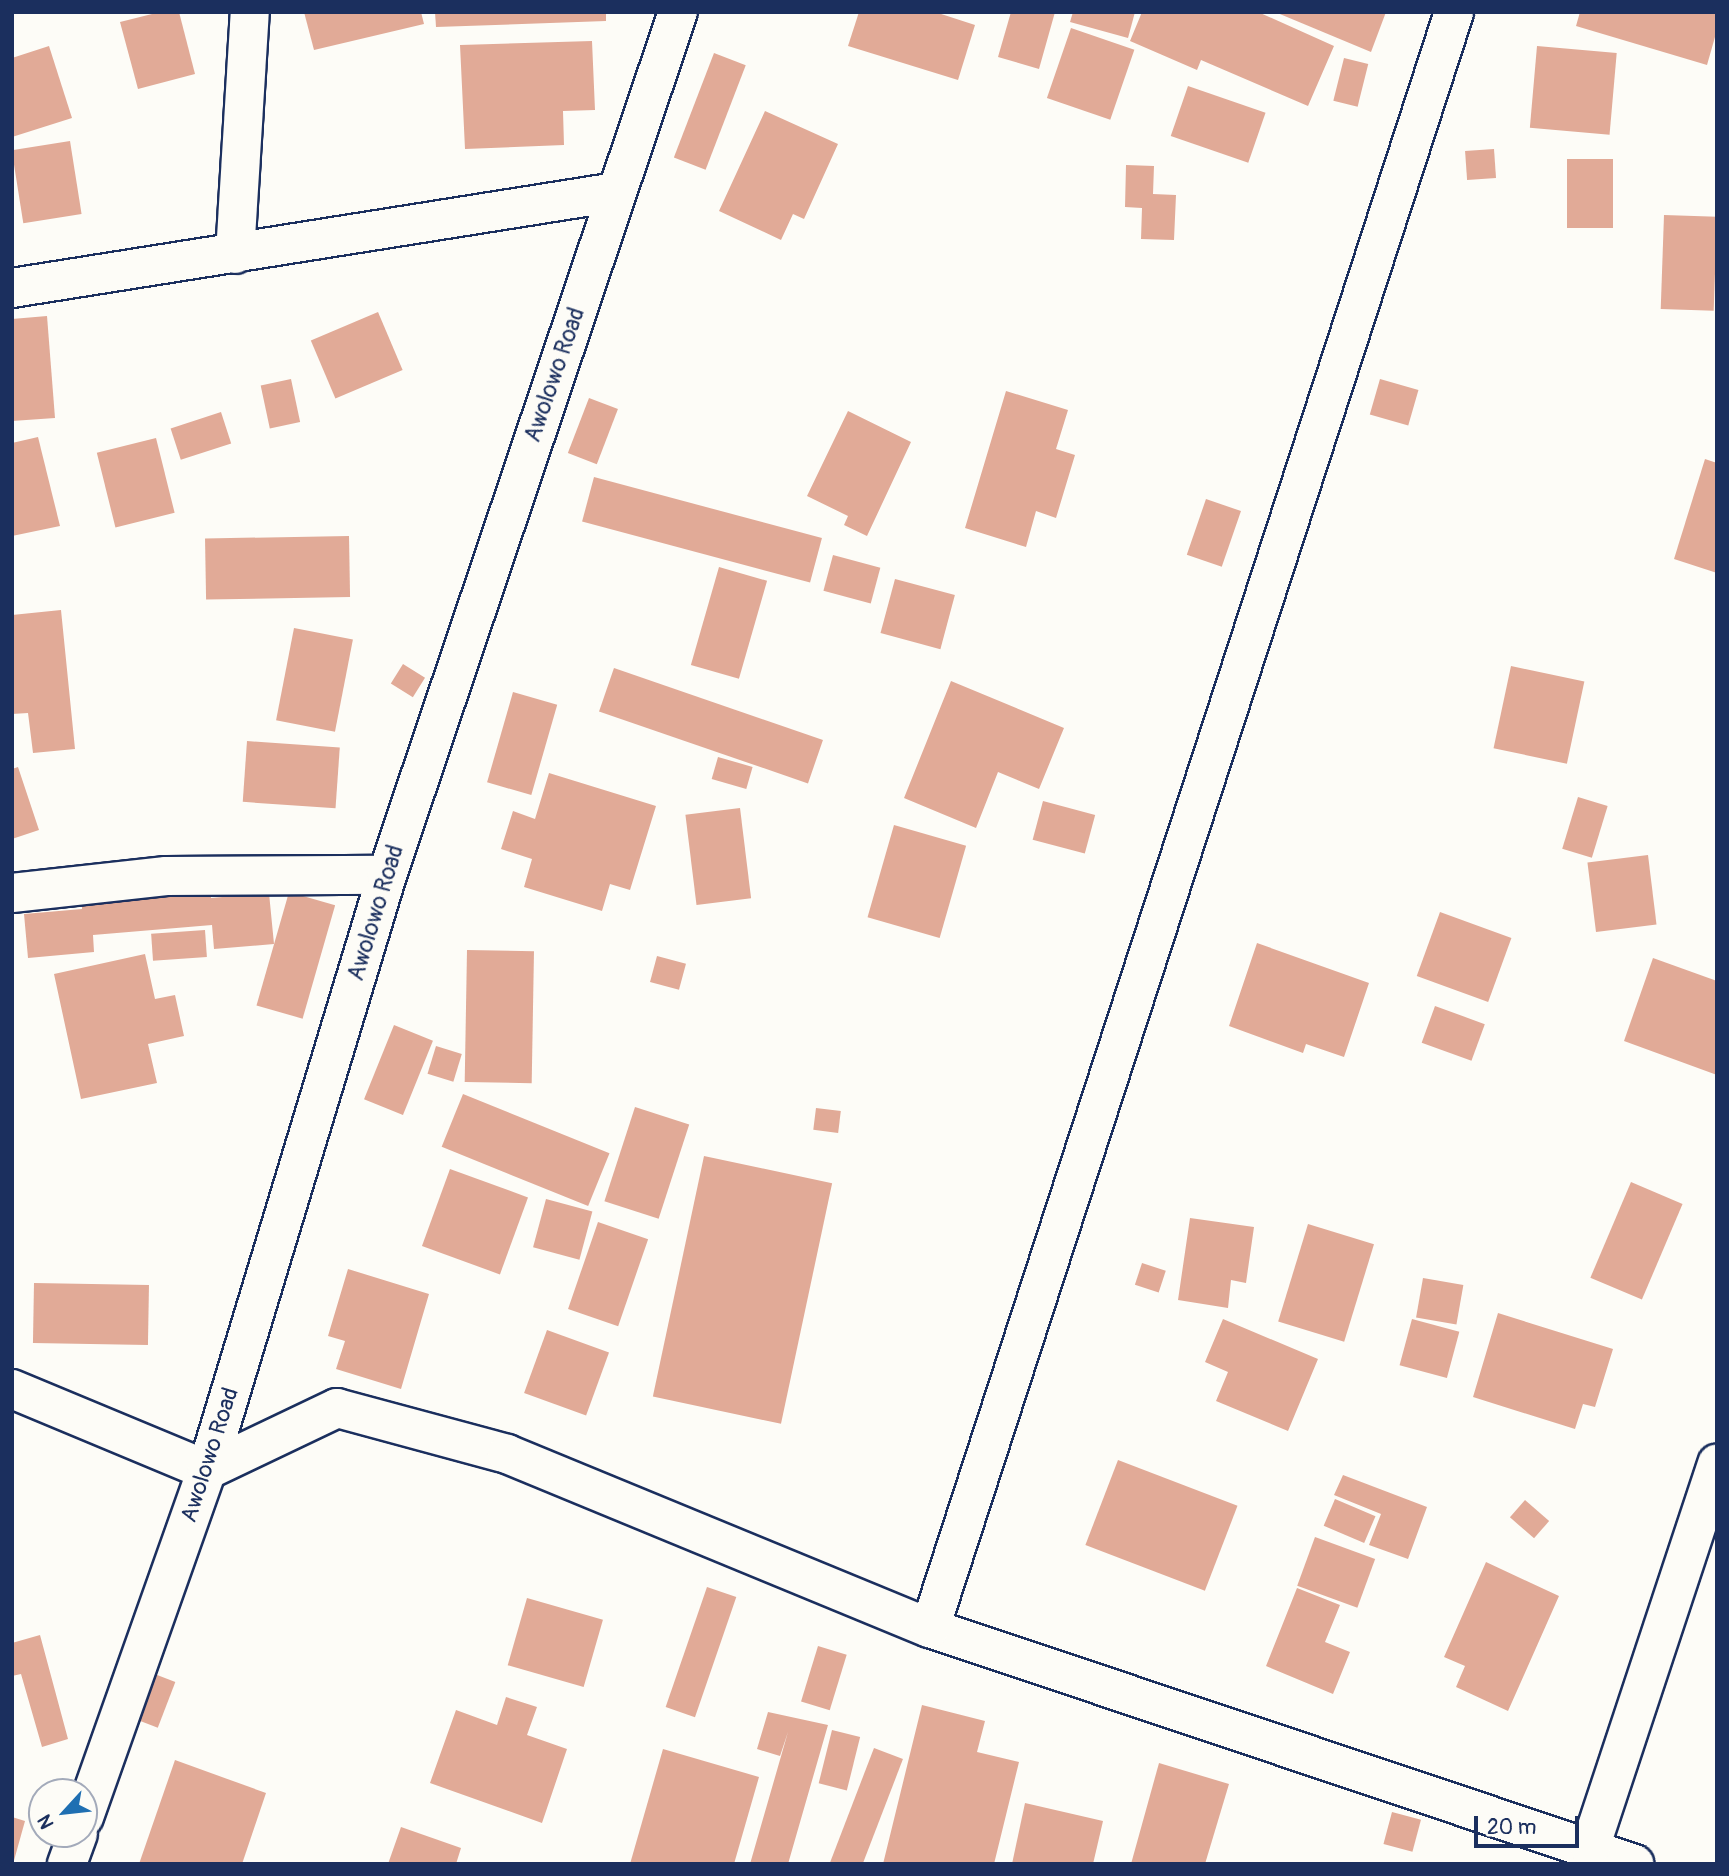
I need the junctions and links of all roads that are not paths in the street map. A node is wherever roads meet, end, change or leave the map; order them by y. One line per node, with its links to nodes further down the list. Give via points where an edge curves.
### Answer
1 (250, 12): 5 (street)
2 (678, 12): 4 (street, Awolowo Road)
3 (1454, 12): 12 (street)
4 (616, 192): 5 (street); 7 (street, Awolowo Road)
5 (235, 254): 6 (street)
6 (12, 288)
7 (387, 875): 8 (street, via 166,876); 11 (street, Awolowo Road)
8 (12, 893)
9 (12, 1389): 11 (street)
10 (1717, 1463): 14 (street)
11 (207, 1470): 12 (street, via 337,1408 507,1454); 13 (street, Awolowo Road)
12 (930, 1628): 14 (street)
13 (98, 1778)
14 (1590, 1848): 15 (street)
15 (1634, 1864)

